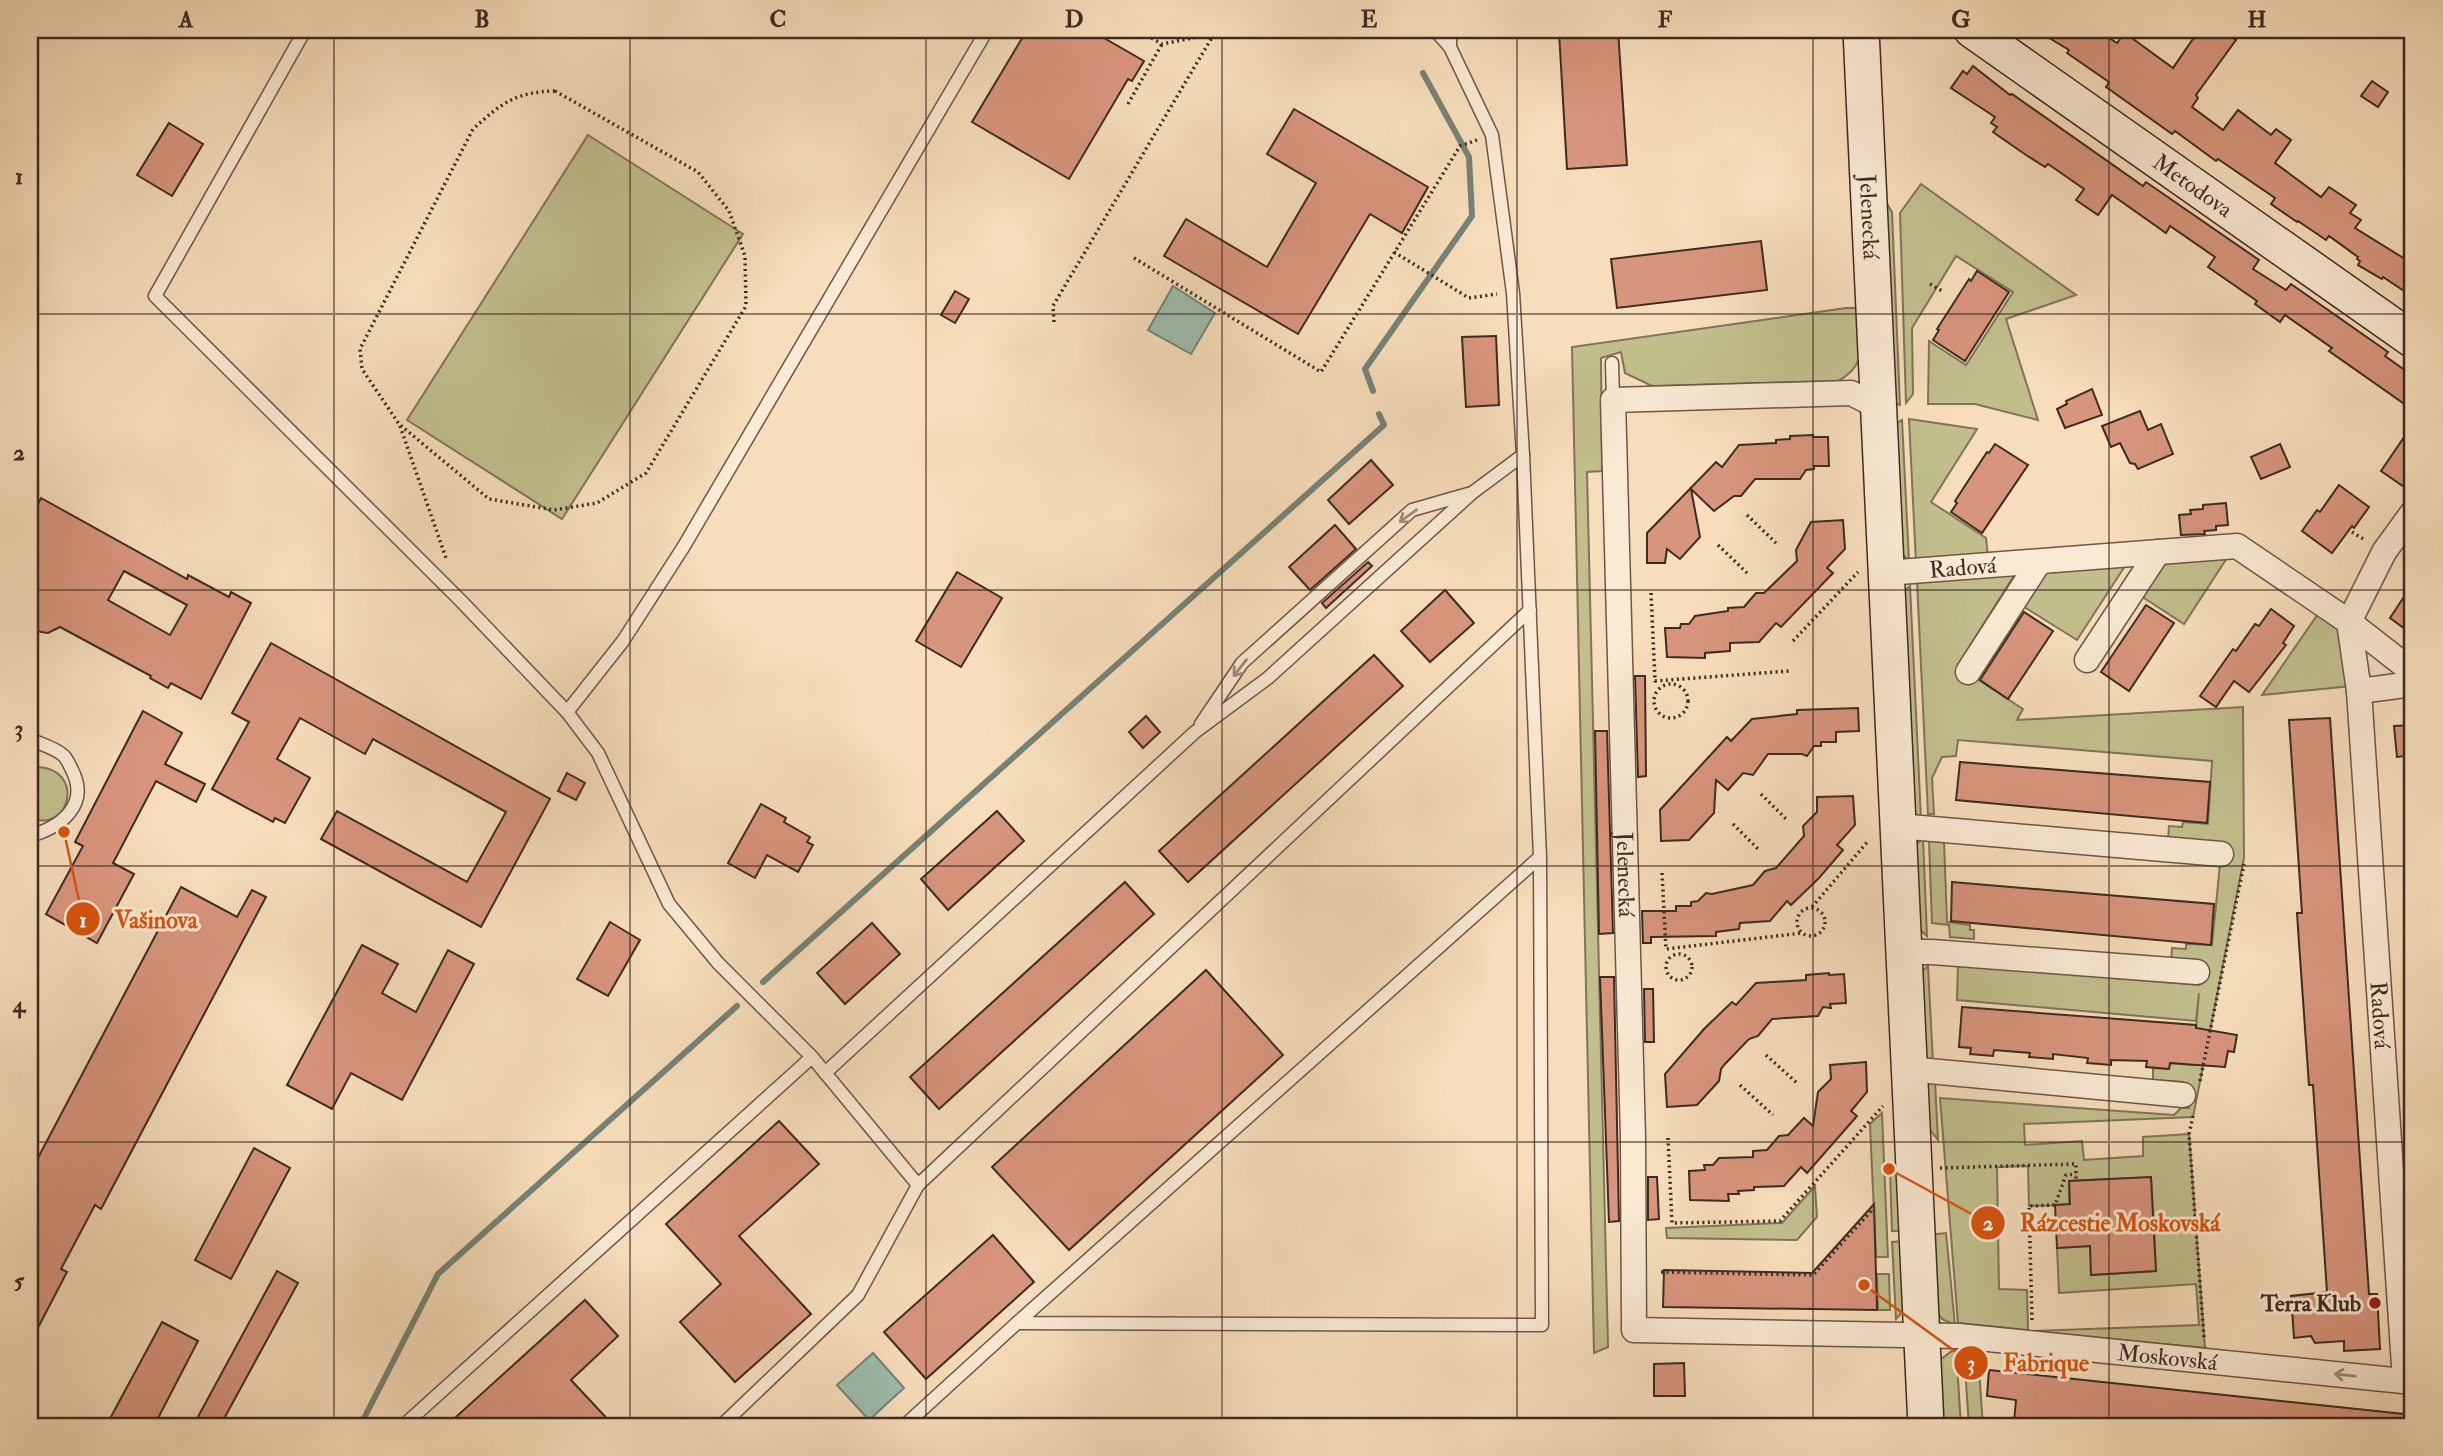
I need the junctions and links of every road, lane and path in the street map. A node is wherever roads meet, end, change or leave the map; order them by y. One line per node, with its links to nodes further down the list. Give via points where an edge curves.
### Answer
1 (306, 30): 47 (lane, via 155,296)
2 (987, 30): 47 (lane, via 684,546 623,641)
3 (1137, 30): 10 (path)
4 (1233, 30): 9 (path)
5 (1435, 30): 11 (lane)
6 (1450, 30): 11 (lane)
7 (1861, 30): 23 (street, Jelenecká)
8 (1983, 33): 20 (street, Metodova)
9 (1214, 34): 10 (path); 19 (path, via 1053,306)
10 (1162, 44): 12 (path)
11 (1450, 47): 18 (lane, via 1492,135)
12 (1128, 104)
13 (1466, 144): 14 (path, via 1460,146)
14 (1394, 252): 15 (path, via 1321,372); 18 (path, via 1469,298)
15 (1134, 258)
16 (1930, 284): 17 (path)
17 (1944, 292)
18 (1513, 293): 25 (lane)
19 (1054, 322)
20 (2413, 340)
21 (1612, 363): 22 (lane)
22 (1613, 400): 23 (street, via 1851,393); 82 (street, Jelenecká, via 1634,1330)
23 (1877, 406): 34 (street, Jelenecká)
24 (399, 424): 24 (path, via 362,369 360,349 473,129 501,104 531,92 555,91 698,172 729,211 745,256 746,306 646,473 597,503 554,510 489,499); 33 (path)
25 (1523, 455): 26 (lane); 37 (lane)
26 (1472, 493): 48 (lane, via 1268,678); 48 (lane, one-way to 48, via 1412,510 1242,663)
27 (2413, 512): 38 (street, via 2384,552)
28 (1747, 515): 29 (path)
29 (1776, 543)
30 (1718, 545): 35 (path)
31 (2158, 552): 32 (street, Radová); 38 (street, Radová, via 2237,546); 40 (street)
32 (2039, 562): 34 (street, Radová); 42 (street, Radová)
33 (447, 564)
34 (1873, 572): 39 (path); 53 (street, Jelenecká)
35 (1747, 573)
36 (1651, 593): 44 (path, via 1655,681)
37 (1530, 610): 57 (lane); 78 (lane)
38 (2349, 622): 43 (street); 46 (street, Radová)
39 (1793, 641)
40 (2087, 660)
41 (1789, 671): 44 (path)
42 (1968, 672)
43 (2413, 672)
44 (1669, 682): 44 (path, via 1657,691 1654,701 1661,715 1670,718 1683,713 1688,700 1682,688)
45 (2413, 684): 46 (street)
46 (2358, 691): 85 (street, Radová)
47 (567, 712): 66 (lane, via 598,753 669,904 719,963)
48 (1195, 732): 68 (lane)
49 (30, 738): 54 (lane, via 65,756 78,794 59,823)
50 (1761, 794): 51 (path)
51 (1786, 819)
52 (1733, 824): 55 (path)
53 (1884, 833): 56 (street); 60 (path); 63 (street, Jelenecká)
54 (30, 836)
55 (1760, 851)
56 (2221, 854)
57 (1540, 857): 81 (lane); 81 (lane, via 1542,1325)
58 (2244, 864): 71 (path)
59 (1662, 873): 62 (path, via 1666,949)
60 (1812, 907): 61 (path, via 1798,917); 61 (path, via 1822,912 1825,928 1816,936)
61 (1802, 933): 62 (path)
62 (1675, 951): 62 (path, via 1665,968 1669,976 1682,980 1692,963)
63 (1903, 952): 64 (street); 67 (street, Jelenecká)
64 (2197, 972)
65 (1766, 1055): 69 (path)
66 (812, 1057): 68 (lane); 86 (lane)
67 (1908, 1069): 71 (street); 75 (street, Jelenecká)
68 (825, 1073): 78 (lane)
69 (1798, 1084)
70 (1740, 1085): 73 (path)
71 (2192, 1098): 84 (path, via 2189,1134)
72 (1885, 1105): 74 (path, via 1780,1221 1672,1223)
73 (1773, 1115)
74 (1668, 1138)
75 (1914, 1169): 76 (path, via 2076,1164); 82 (street, Jelenecká)
76 (2076, 1174): 77 (path); 83 (path, via 2066,1175 2055,1205 2029,1206)
77 (2076, 1181)
78 (918, 1185): 87 (lane, via 858,1295)
79 (1870, 1209): 80 (path, via 1813,1275)
80 (1661, 1272)
81 (1017, 1323): 88 (lane)
82 (1921, 1335): 83 (street, Moskovská); 89 (street, Jelenecká)
83 (2030, 1337): 84 (street, Moskovská)
84 (2205, 1361): 85 (street, Moskovská, one-way to 84)
85 (2409, 1381)
86 (403, 1426)
87 (722, 1426)
88 (904, 1426)
89 (1926, 1426)

